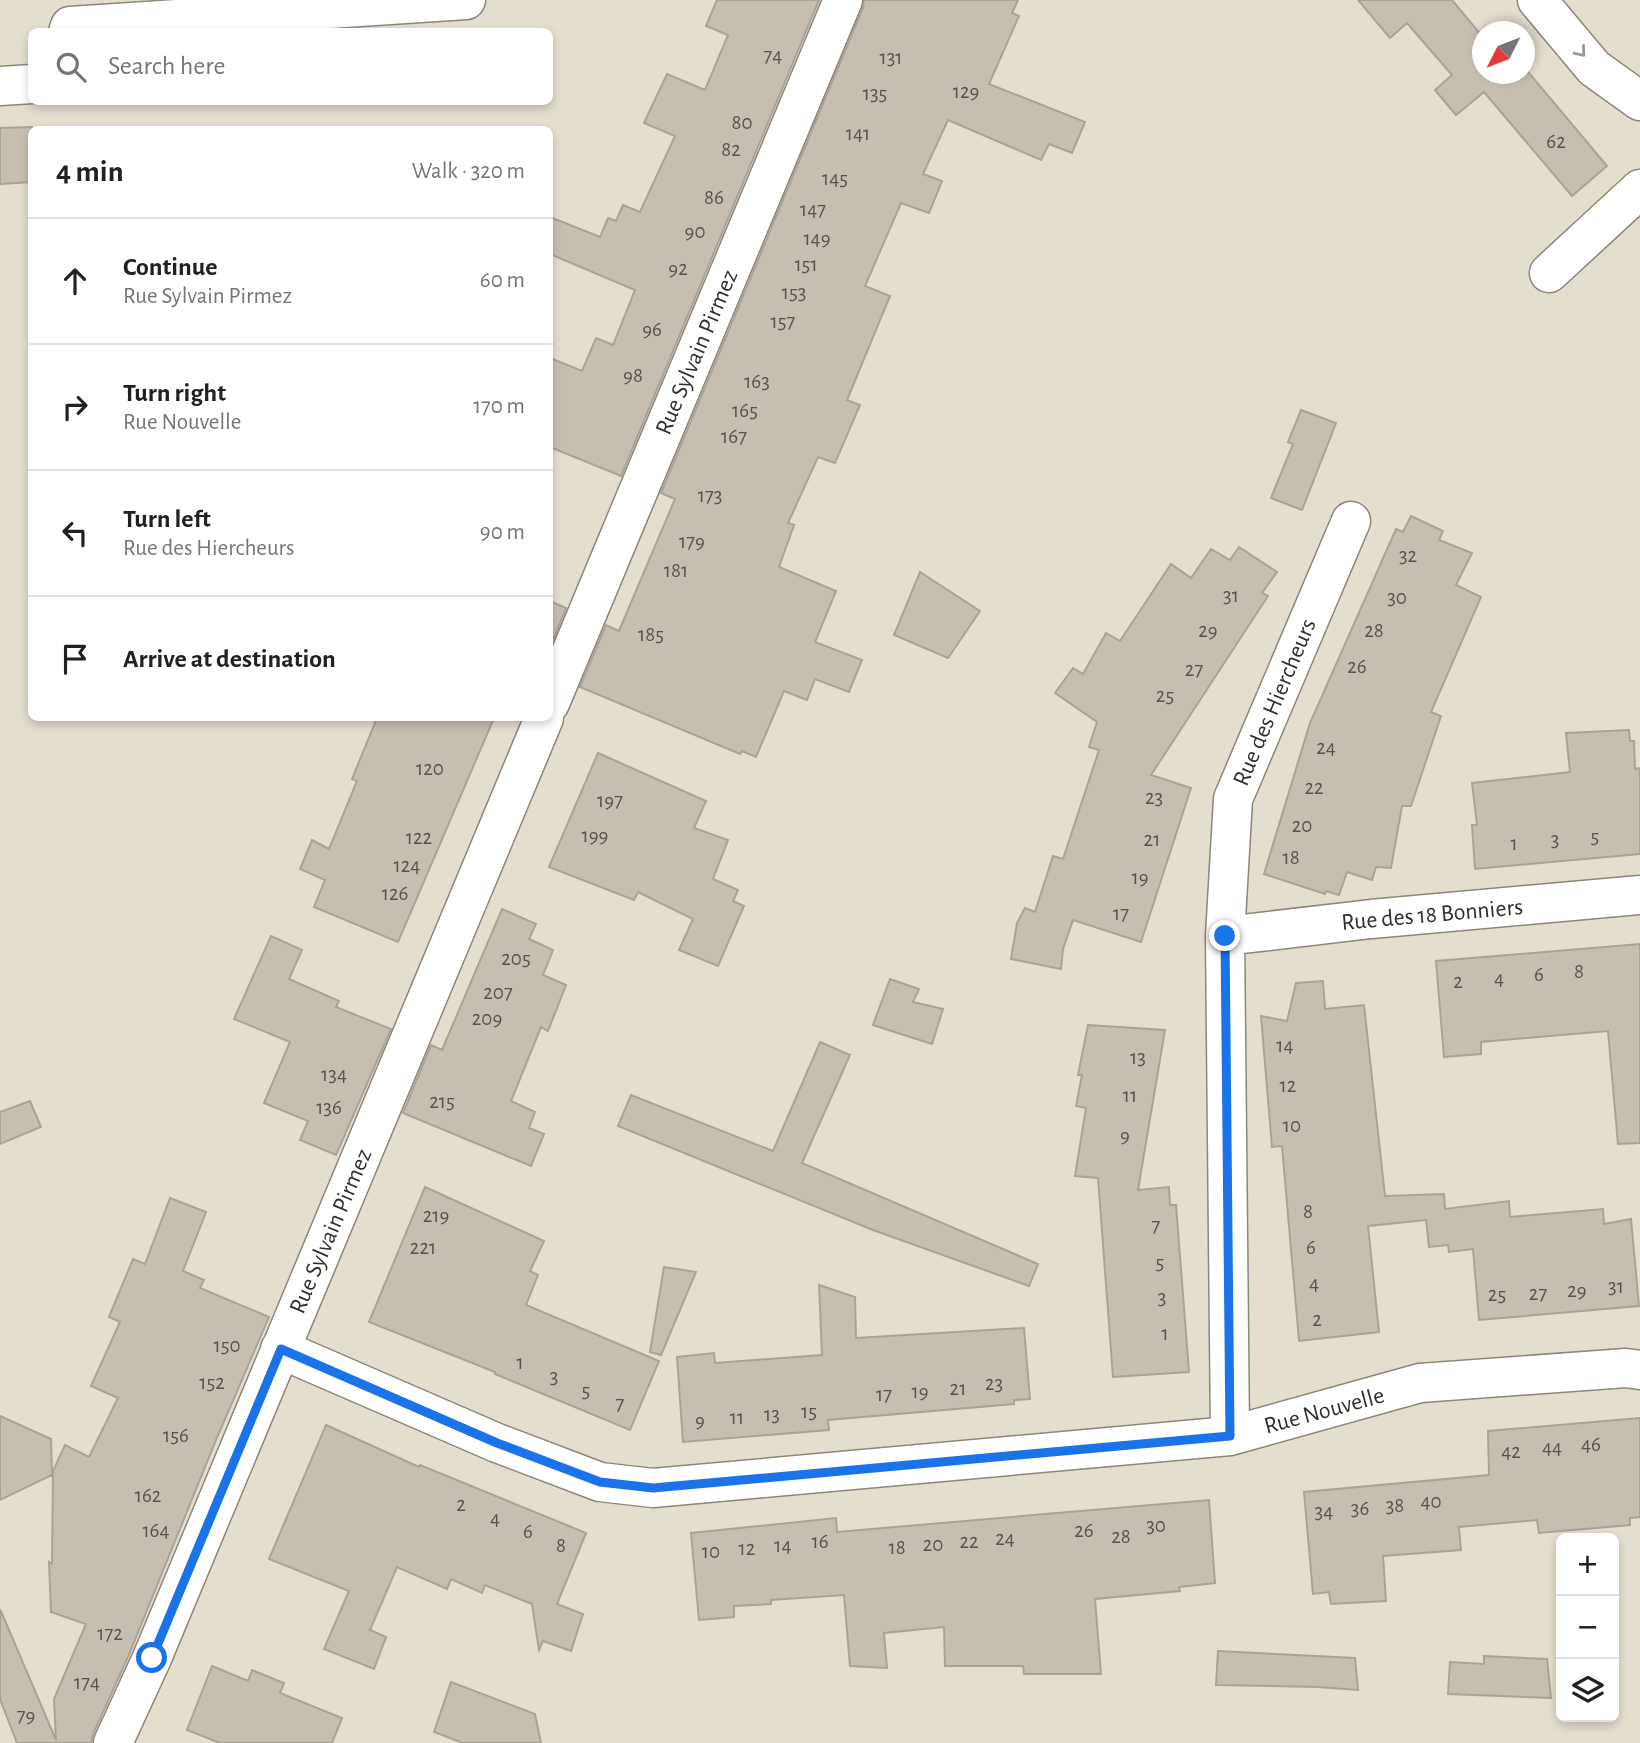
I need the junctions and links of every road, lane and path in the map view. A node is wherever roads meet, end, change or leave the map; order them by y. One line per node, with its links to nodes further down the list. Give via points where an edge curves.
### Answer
1 (466, 0): 4 (street)
2 (843, 0): 11 (street, Rue Sylvain Pirmez)
3 (1536, 0): 7 (street, one-way to 7, via 1594,68)
4 (68, 19)
5 (28, 84): 6 (street)
6 (0, 86)
7 (1640, 101)
8 (1640, 189): 9 (street)
9 (1549, 274)
10 (1351, 521): 14 (street, Rue des Hiercheurs, via 1233,799)
11 (553, 696)
12 (543, 721): 15 (street, Rue Sylvain Pirmez)
13 (1640, 895): 14 (street, Rue des 18 Bonniers)
14 (1225, 936): 17 (street, Rue des Hiercheurs)
15 (281, 1349): 17 (street, Rue Nouvelle, via 497,1443 600,1482 653,1488); 18 (street, Rue Sylvain Pirmez)
16 (1640, 1370): 17 (street, Rue Nouvelle, via 1420,1383)
17 (1230, 1436)
18 (113, 1743)

